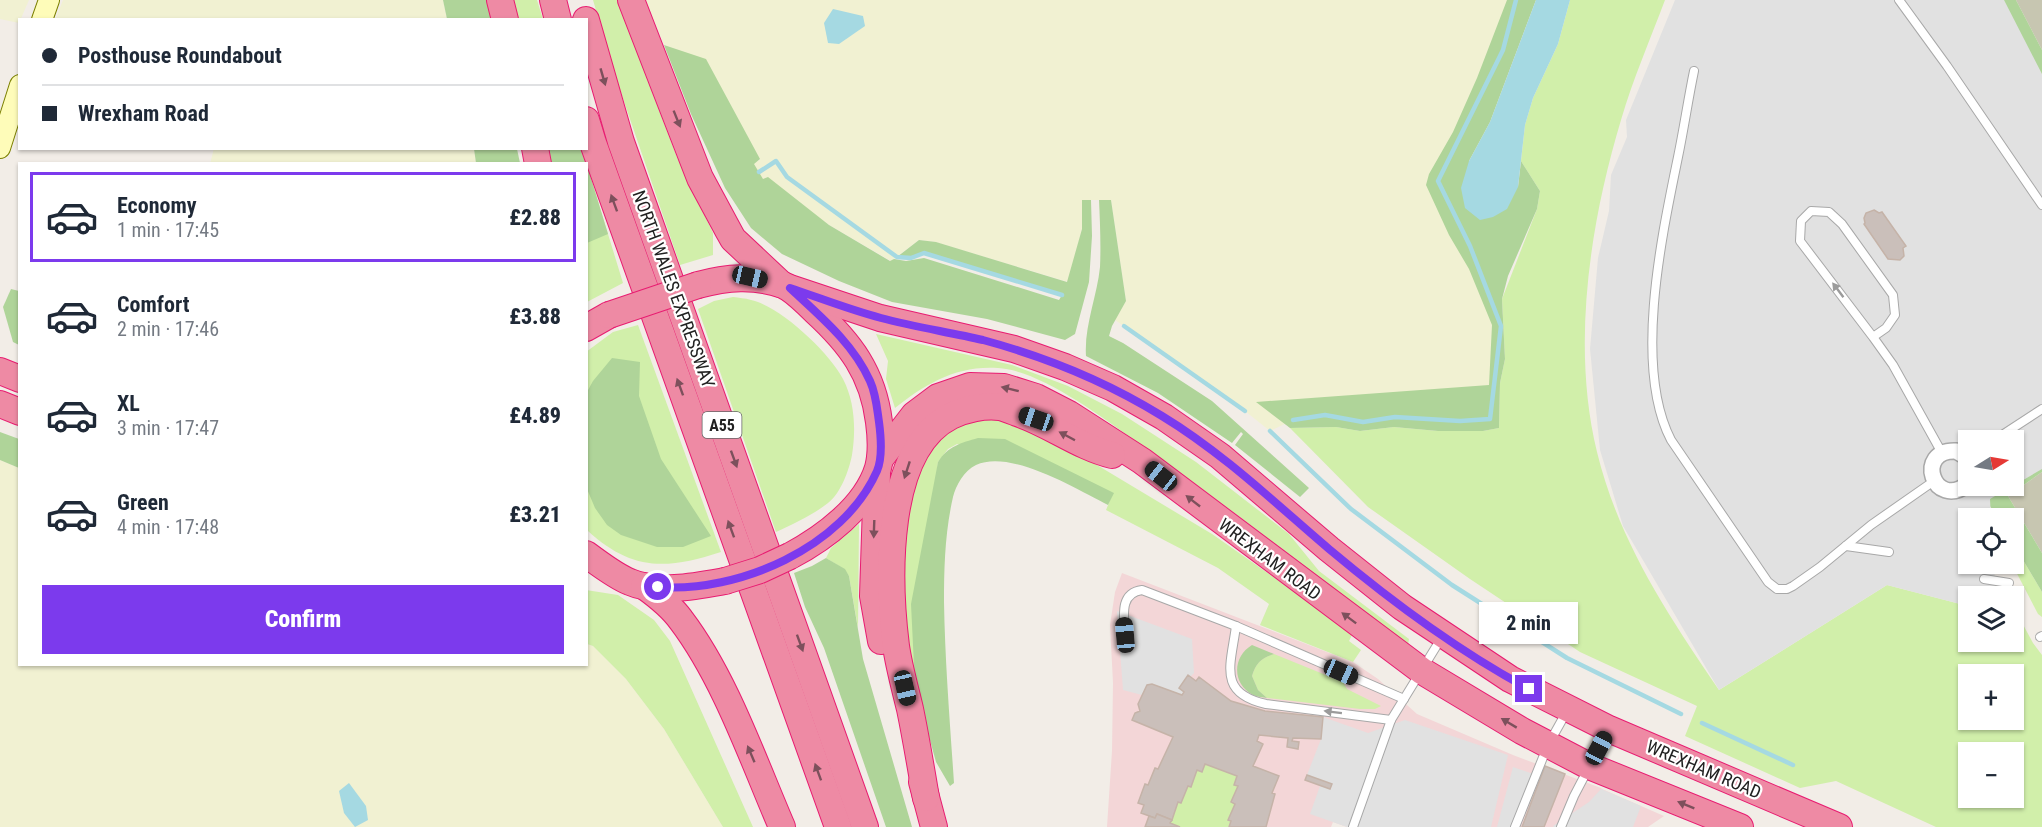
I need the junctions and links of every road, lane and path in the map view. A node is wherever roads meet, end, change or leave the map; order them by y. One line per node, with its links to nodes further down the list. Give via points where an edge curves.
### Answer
1 (49, 0): 7 (street)
2 (500, 0): 8 (highway)
3 (553, 0): 9 (highway)
4 (581, 0): 10 (highway, NORTH WALES EXPRESSWAY / A55)
5 (631, 0): 17 (highway, one-way to 17, via 700,178 728,230 733,239)
6 (1899, 0): 16 (lane)
7 (43, 18)
8 (504, 18)
9 (558, 18)
10 (586, 18)
11 (588, 27): 50 (highway, NORTH WALES EXPRESSWAY / A55, one-way to 50, via 621,142)
12 (1694, 71): 30 (lane, via 1666,218 1653,320 1653,365 1664,424 1676,448 1773,588 1793,586)
13 (18, 91): 15 (street)
14 (588, 126): 49 (highway, NORTH WALES EXPRESSWAY / A55, one-way to 14)
15 (0, 148)
16 (2042, 205)
17 (786, 286): 18 (highway, WREXHAM ROAD, bridge, via 750,277 724,278 609,315); 27 (highway, via 830,325 862,365 877,405); 39 (highway, WREXHAM ROAD, via 880,318 1014,349 1113,388 1220,456 1347,563)
18 (588, 327)
19 (1873, 336): 19 (lane, one-way to 19, via 1800,241 1801,222 1811,211 1829,212 1842,224 1893,295 1895,315 1886,328); 25 (lane)
20 (0, 370): 21 (highway)
21 (18, 378)
22 (2042, 409): 23 (lane)
23 (2010, 430)
24 (1958, 452): 25 (street)
25 (1942, 453): 28 (street, via 1932,465)
26 (1142, 461): 27 (highway, WREXHAM ROAD, one-way to 27, via 1036,397 1004,387 970,386 938,397 914,415); 40 (highway, WREXHAM ROAD, one-way to 26); 47 (highway, one-way to 47, via 1097,451 1036,419 1000,407 959,412 939,422 923,438 899,494 890,577 896,648)
27 (879, 465): 36 (highway, WREXHAM ROAD, bridge, via 857,505 816,543 790,556 725,581 672,588); 47 (highway, one-way to 47, via 873,596 883,656)
28 (1934, 481): 29 (street, via 1947,491); 30 (lane)
29 (1958, 489)
30 (1846, 546): 31 (lane)
31 (1888, 552)
32 (588, 555): 36 (highway)
33 (588, 574): 36 (highway)
34 (1984, 579): 35 (lane)
35 (2009, 583)
36 (637, 584): 48 (highway, one-way to 36, via 702,652 665,602)
37 (1236, 626): 38 (lane, via 1142,590 1134,591 1125,603); 41 (lane); 43 (lane, one-way to 37, via 1266,704 1239,694 1230,673)
38 (1125, 635)
39 (1443, 636): 40 (lane); 42 (highway, WREXHAM ROAD)
40 (1422, 672): 41 (lane); 45 (highway, WREXHAM ROAD, one-way to 40)
41 (1404, 699): 43 (lane)
42 (1568, 710): 44 (highway, WREXHAM ROAD); 45 (lane)
43 (1392, 720): 52 (lane)
44 (1609, 729): 46 (lane); 56 (highway, WREXHAM ROAD)
45 (1548, 745): 46 (highway, WREXHAM ROAD); 53 (lane)
46 (1589, 766): 54 (lane); 55 (highway, WREXHAM ROAD, one-way to 46)
47 (927, 798): 51 (highway)
48 (782, 827)
49 (838, 827)
50 (865, 827)
51 (934, 827)
52 (1353, 827)
53 (1515, 827)
54 (1561, 827)
55 (1740, 827)
56 (1839, 827)

